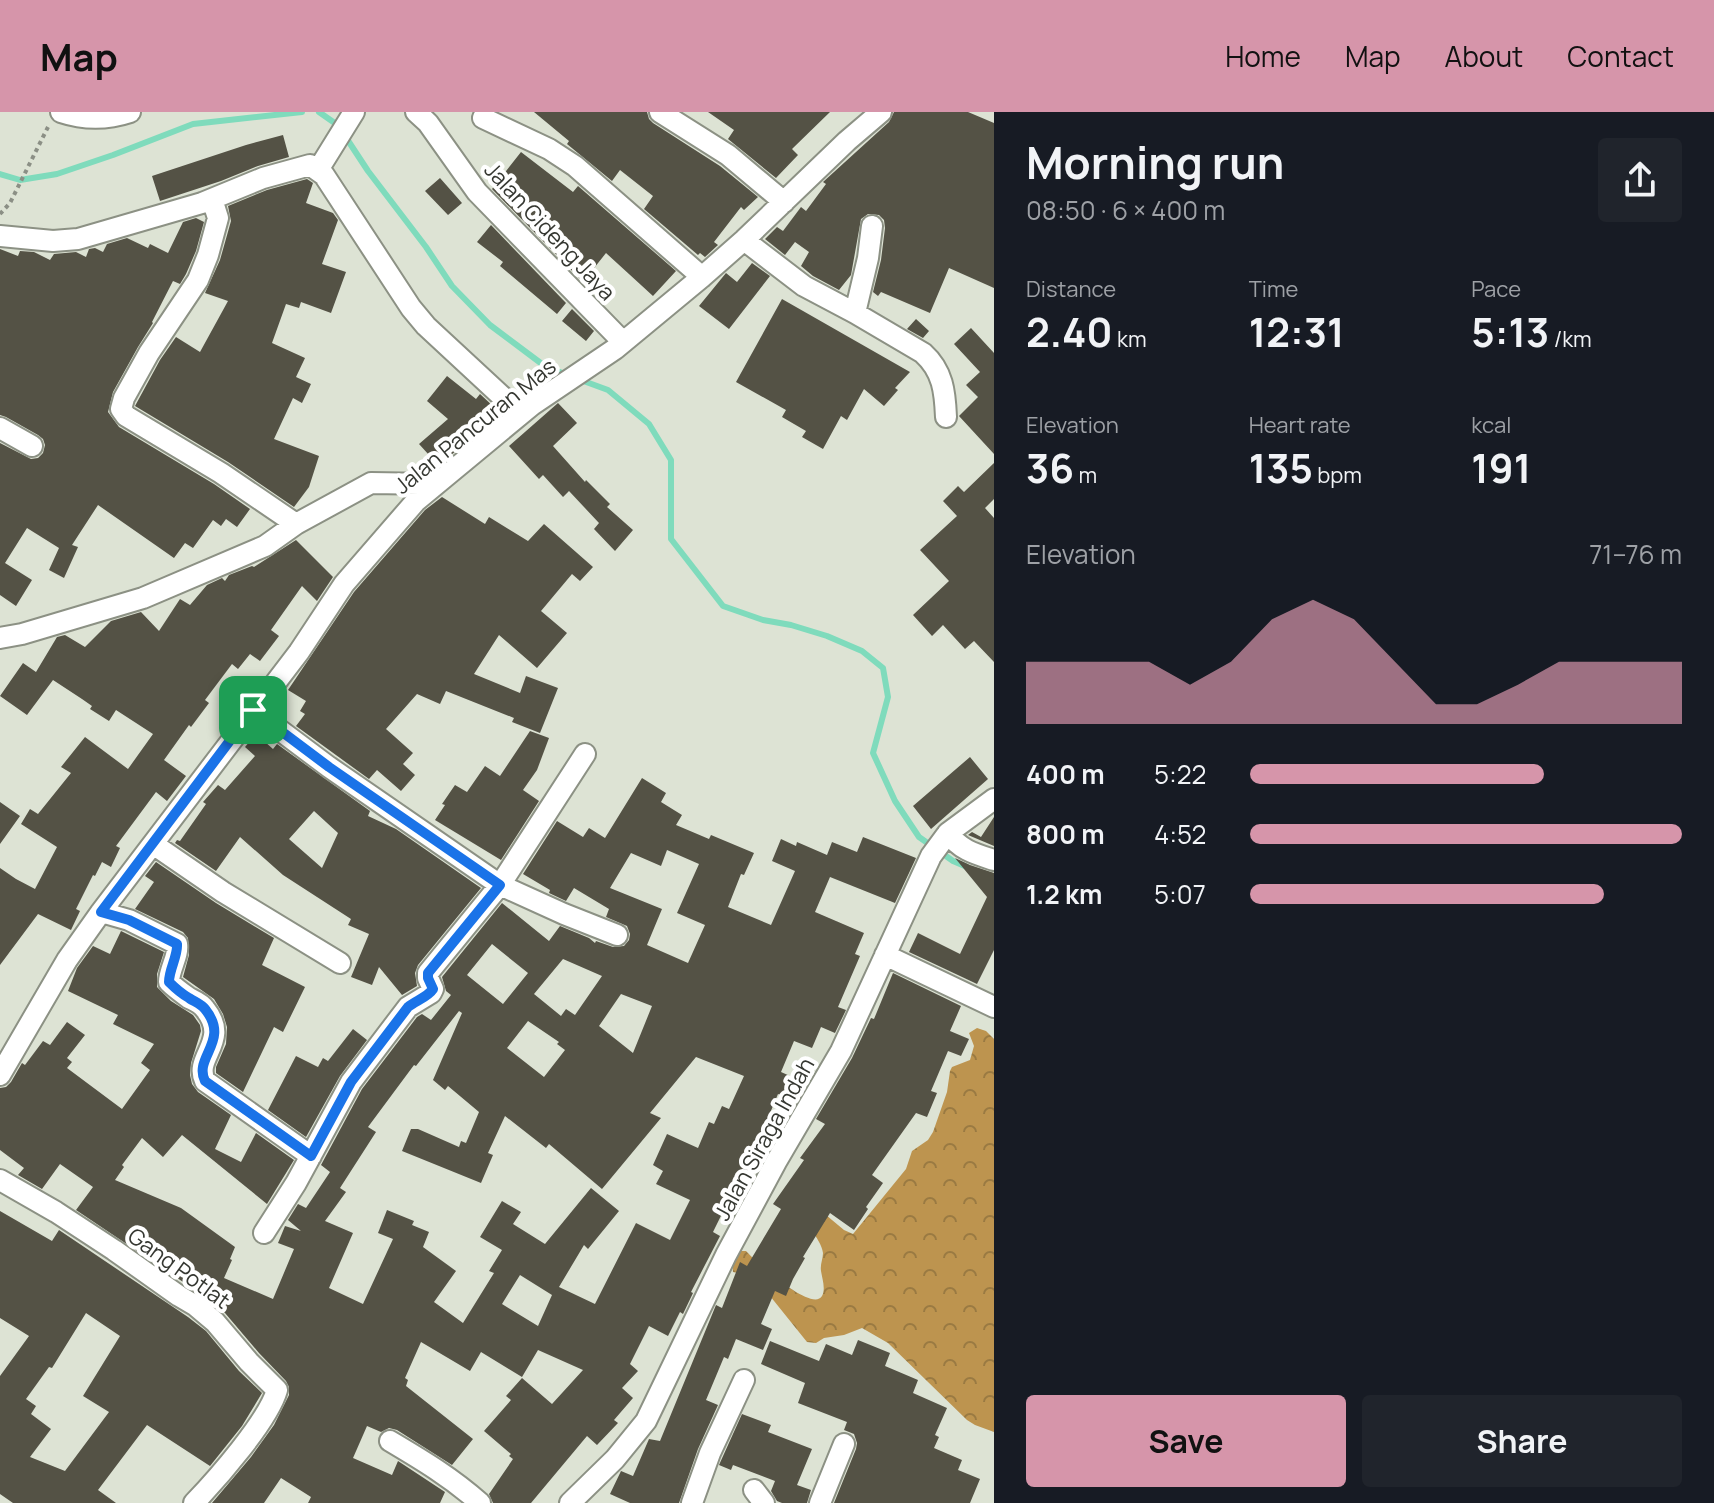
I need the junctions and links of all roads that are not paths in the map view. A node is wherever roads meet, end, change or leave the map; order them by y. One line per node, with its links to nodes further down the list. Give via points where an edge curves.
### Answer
1 (61, 112): 2 (street, via 101,119)
2 (130, 112)
3 (354, 112): 8 (street)
4 (416, 112): 16 (street, Jalan Cideng Jaya, via 477,192)
5 (660, 112): 10 (street, via 728,155)
6 (881, 112): 10 (street, Jalan Pancuran Mas)
7 (483, 118): 14 (street, via 575,166)
8 (318, 170): 9 (street, via 310,165 297,168); 17 (street, via 411,308)
9 (212, 199): 12 (street, via 78,239); 22 (street, via 218,218 198,280 149,353 121,409)
10 (784, 202): 13 (street, Jalan Pancuran Mas)
11 (872, 226): 15 (street)
12 (0, 236)
13 (744, 240): 14 (street, Jalan Pancuran Mas); 15 (street, via 804,286)
14 (702, 277): 16 (street, Jalan Pancuran Mas)
15 (855, 313): 18 (street, via 931,360 943,383)
16 (619, 346): 17 (street, Jalan Pancuran Mas)
17 (521, 414): 21 (street, Jalan Pancuran Mas)
18 (946, 417)
19 (0, 428): 20 (street)
20 (32, 446)
21 (435, 484): 22 (street, via 371,483); 24 (street, Jalan Pancuran Mas, via 344,584)
22 (296, 524): 23 (street, via 265,546 143,598)
23 (0, 638)
24 (253, 710): 28 (street, Jalan Pancuran Mas); 30 (street)
25 (585, 754): 30 (street)
26 (994, 799): 27 (street, Jalan Siraga Indah)
27 (946, 835): 29 (street, via 967,851); 33 (street, Jalan Siraga Indah)
28 (153, 844): 31 (street, Jalan Pancuran Mas); 34 (street)
29 (994, 860)
30 (500, 885): 32 (street); 37 (street, via 428,973 431,993 408,1007 351,1082)
31 (101, 912): 36 (street, Jalan Pancuran Mas); 37 (street, via 177,944 169,982 205,1008 213,1026 215,1041 202,1068 205,1081)
32 (617, 935)
33 (885, 955): 35 (street); 45 (street, Jalan Siraga Indah, via 841,1051 726,1255 646,1421)
34 (340, 963)
35 (994, 1007)
36 (0, 1075)
37 (311, 1156): 39 (street)
38 (0, 1180): 43 (street, Gang Potlat, via 196,1306 277,1390 248,1439)
39 (264, 1233)
40 (744, 1380): 46 (street)
41 (390, 1441): 44 (street)
42 (844, 1444): 47 (street)
43 (194, 1503)
44 (480, 1503)
45 (570, 1503)
46 (692, 1503)
47 (820, 1503)

